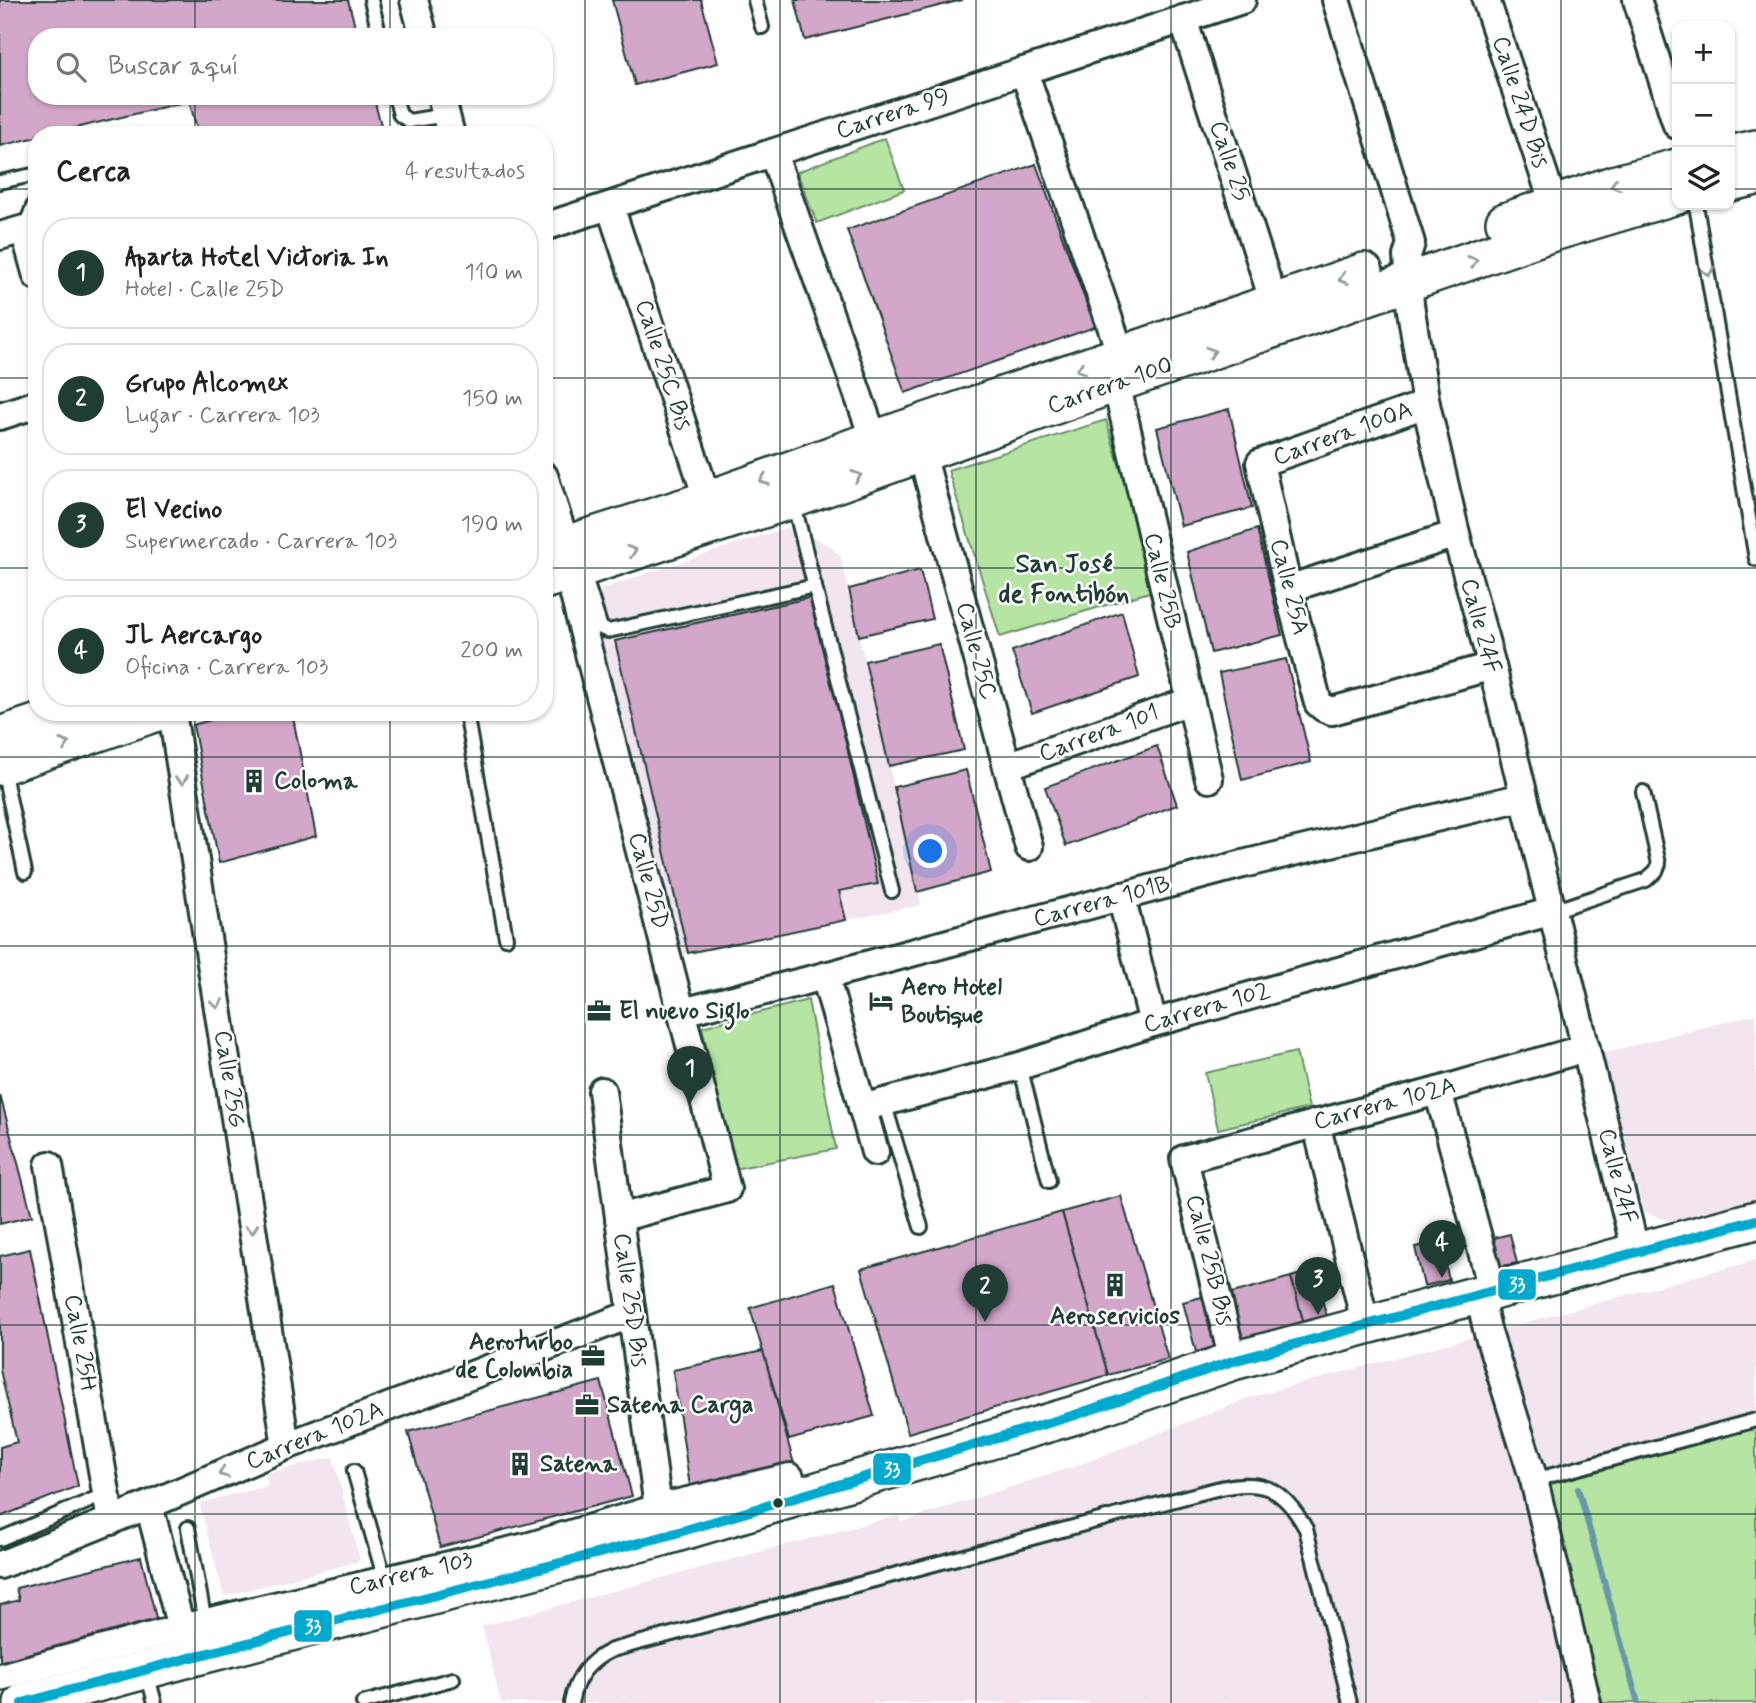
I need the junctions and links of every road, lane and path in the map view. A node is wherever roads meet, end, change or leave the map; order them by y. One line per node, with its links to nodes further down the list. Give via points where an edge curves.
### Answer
1 (371, 0): 10 (lane)
2 (414, 0): 11 (street)
3 (755, 0): 9 (lane)
4 (1242, 0): 8 (street, Carrera 99)
5 (1336, 0): 32 (street, Calle 24F, via 1411,243)
6 (1486, 0): 25 (street, Calle 24D Bis)
7 (1637, 0): 14 (street)
8 (1183, 19): 12 (street, Carrera 99); 33 (street, Calle 25)
9 (762, 27)
10 (378, 28)
11 (422, 28)
12 (1024, 71): 17 (street, Carrera 99); 34 (street, Calle 25B)
13 (398, 105): 15 (lane, via 400,115 409,121)
14 (1672, 109)
15 (446, 115)
16 (1756, 149): 18 (main road)
17 (773, 153): 26 (street, Carrera 99); 38 (street)
18 (1735, 154)
19 (1672, 170): 25 (main road, Carrera 100, one-way to 25)
20 (28, 175): 23 (lane)
21 (1756, 177): 22 (main road)
22 (1735, 181)
23 (0, 182)
24 (1672, 196): 32 (main road, Carrera 100, one-way to 24)
25 (1554, 205): 32 (main road, Carrera 100)
26 (610, 206): 29 (street, Carrera 99); 42 (street, Calle 25C Bis)
27 (28, 210): 30 (lane)
28 (1697, 210): 45 (lane, one-way to 45)
29 (553, 224)
30 (12, 232): 31 (street)
31 (28, 260)
32 (1408, 270): 33 (main road, Carrera 100, one-way to 33); 34 (main road, Carrera 100, one-way to 32); 35 (street, Calle 24F)
33 (1275, 303): 34 (main road, Carrera 100)
34 (1118, 369): 38 (main road, Carrera 100, one-way to 38); 39 (main road, Carrera 100); 50 (street, Calle 25B)
35 (1426, 404): 40 (street, Carrera 100A); 44 (street, Calle 24F)
36 (28, 407): 37 (street)
37 (0, 416)
38 (874, 440): 42 (main road, Carrera 100, one-way to 42)
39 (922, 454): 41 (main road, Carrera 100, one-way to 39); 56 (street, Calle 25C)
40 (1260, 463): 48 (street, Calle 25A)
41 (793, 499): 42 (main road, Carrera 100); 47 (lane)
42 (712, 512): 46 (main road, Carrera 100)
43 (553, 523): 46 (street, Calle 25D)
44 (1456, 534): 48 (street); 49 (street, Calle 24F)
45 (1756, 559)
46 (561, 564): 47 (lane, via 601,628 608,631); 67 (street, Calle 25D)
47 (815, 586): 62 (lane)
48 (1288, 589): 49 (street, Calle 25A, via 1318,703 1324,708 1332,711)
49 (1492, 666): 59 (street, Calle 24F)
50 (1190, 701): 56 (street, Carrera 101); 57 (street, Calle 25B)
51 (52, 721): 55 (main road)
52 (114, 721): 55 (main road, one-way to 52)
53 (173, 721): 88 (street, Calle 25G, one-way to 88)
54 (468, 721): 65 (lane)
55 (1, 745): 61 (lane)
56 (1007, 766): 60 (street, Calle 25C)
57 (1209, 779)
58 (1643, 792): 64 (lane, via 1659,864 1656,871 1646,880)
59 (1523, 797): 63 (street, Carrera 101B); 64 (street, Calle 24F)
60 (1029, 847)
61 (25, 872)
62 (892, 891)
63 (1121, 896): 66 (street, Carrera 101B); 68 (street)
64 (1553, 911): 68 (street, Carrera 102); 69 (street, Calle 24F)
65 (506, 939)
66 (824, 976): 67 (street, Carrera 101B); 73 (street)
67 (682, 1012): 79 (street, Calle 25D, via 727,1189)
68 (1153, 1023): 70 (street, Carrera 102)
69 (1586, 1048): 71 (street, Carrera 102A); 82 (street, Calle 24F)
70 (1020, 1066): 73 (street, Carrera 102); 78 (lane)
71 (1438, 1090): 74 (street, Carrera 102A); 83 (street)
72 (602, 1091): 79 (street, Calle 25D Bis)
73 (873, 1105): 75 (street); 81 (lane)
74 (1316, 1123): 76 (street, Carrera 102A); 85 (street)
75 (875, 1152)
76 (1184, 1159): 86 (street, Calle 25B Bis)
77 (49, 1165): 92 (street, Calle 25H)
78 (1049, 1181)
79 (619, 1218): 84 (street, Calle 25D Bis)
80 (1756, 1220): 82 (main road, Carrera 103)
81 (921, 1227)
82 (1636, 1253): 83 (main road, Carrera 103)
83 (1486, 1293): 85 (main road, Carrera 103); 91 (street, via 1488,1333)
84 (632, 1314): 88 (street, Carrera 102A); 94 (street, Calle 25D Bis)
85 (1366, 1326): 86 (main road, Carrera 103)
86 (1233, 1361): 103 (main road, Carrera 103, via 1075,1415)
87 (1756, 1420): 91 (lane)
88 (286, 1446): 93 (street, Carrera 102A, one-way to 93)
89 (354, 1472): 99 (lane)
90 (790, 1477): 94 (street, Carrera 103)
91 (1535, 1480): 108 (street)
92 (106, 1494): 95 (street, Calle 25H); 97 (lane)
93 (149, 1505): 95 (street, Carrera 102A); 100 (street)
94 (658, 1508): 99 (street, Carrera 103, via 530,1546)
95 (111, 1521): 98 (street, Carrera 102A)
96 (188, 1528): 100 (lane)
97 (0, 1539)
98 (0, 1564)
99 (385, 1580): 100 (street, Carrera 103)
100 (193, 1625): 101 (street, Carrera 103)
101 (0, 1677)
102 (453, 1679): 105 (lane)
103 (150, 1686): 104 (main road, Carrera 103)
104 (23, 1703)
105 (363, 1703)
106 (571, 1703): 107 (lane, via 581,1673 612,1650 1244,1484 1269,1487 1284,1496 1306,1529)
107 (1350, 1703)
108 (1587, 1703)

